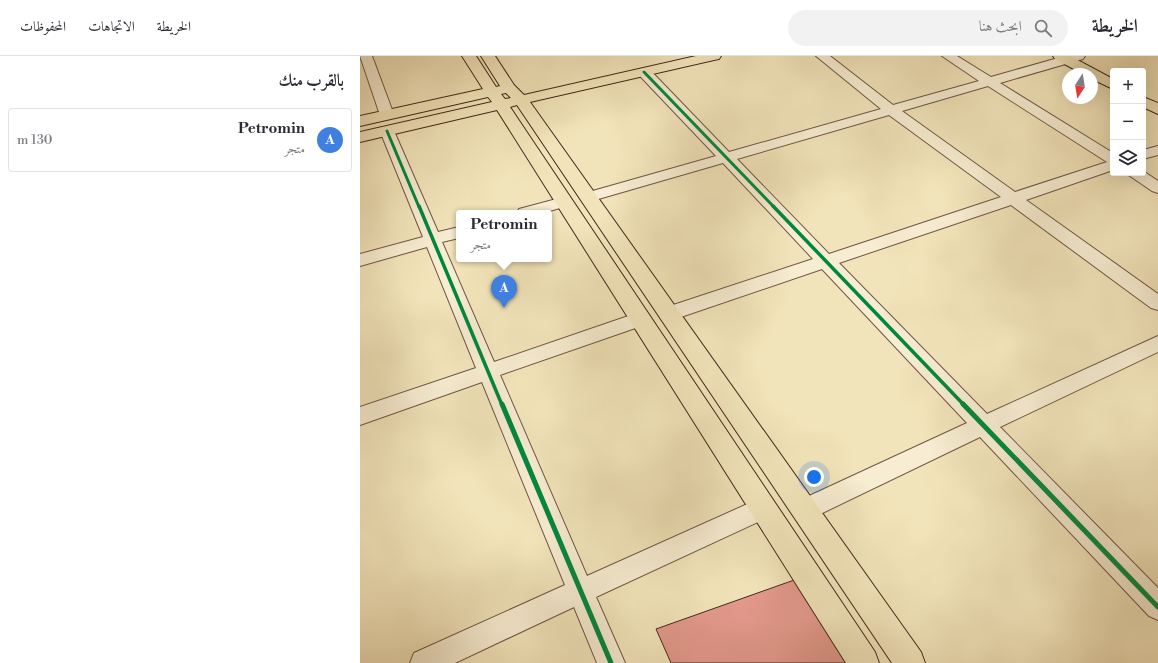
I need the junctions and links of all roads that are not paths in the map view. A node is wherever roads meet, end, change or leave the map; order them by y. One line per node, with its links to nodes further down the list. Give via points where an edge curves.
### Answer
1 (366, 56): 16 (street)
2 (469, 56): 11 (main road)
3 (488, 56): 11 (main road)
4 (714, 56): 8 (main road)
5 (822, 56): 14 (street)
6 (948, 56): 9 (street)
7 (1068, 57): 9 (street); 10 (main road)
8 (644, 72): 11 (main road); 21 (street)
9 (989, 82): 14 (street); 20 (street)
10 (1110, 83)
11 (509, 94): 16 (main road); 25 (main road); 27 (main road)
12 (1146, 103): 13 (main road)
13 (1158, 109)
14 (891, 110): 21 (street); 26 (street)
15 (360, 121): 16 (main road)
16 (387, 123): 17 (main road); 30 (street)
17 (360, 137)
18 (1158, 150): 19 (street)
19 (1146, 154)
20 (1110, 157)
21 (726, 158): 25 (street); 32 (street)
22 (1110, 166): 26 (street)
23 (1140, 176): 24 (street)
24 (1158, 188)
25 (588, 197): 34 (main road)
26 (1013, 198): 32 (street); 33 (street)
27 (564, 202): 28 (street); 35 (main road)
28 (535, 210)
29 (456, 233): 30 (street)
30 (432, 239): 31 (street); 37 (street)
31 (360, 260)
32 (826, 261): 34 (street); 39 (street)
33 (1158, 303)
34 (668, 314): 41 (main road)
35 (640, 319): 37 (street); 40 (main road)
36 (1158, 343): 39 (street)
37 (488, 371): 38 (street); 42 (street)
38 (360, 416)
39 (984, 425): 41 (street); 43 (street)
40 (763, 508): 42 (street); 46 (main road)
41 (804, 510): 47 (main road)
42 (581, 591): 44 (street); 45 (street)
43 (1158, 607)
44 (424, 663)
45 (611, 663)
46 (864, 663)
47 (910, 663)

